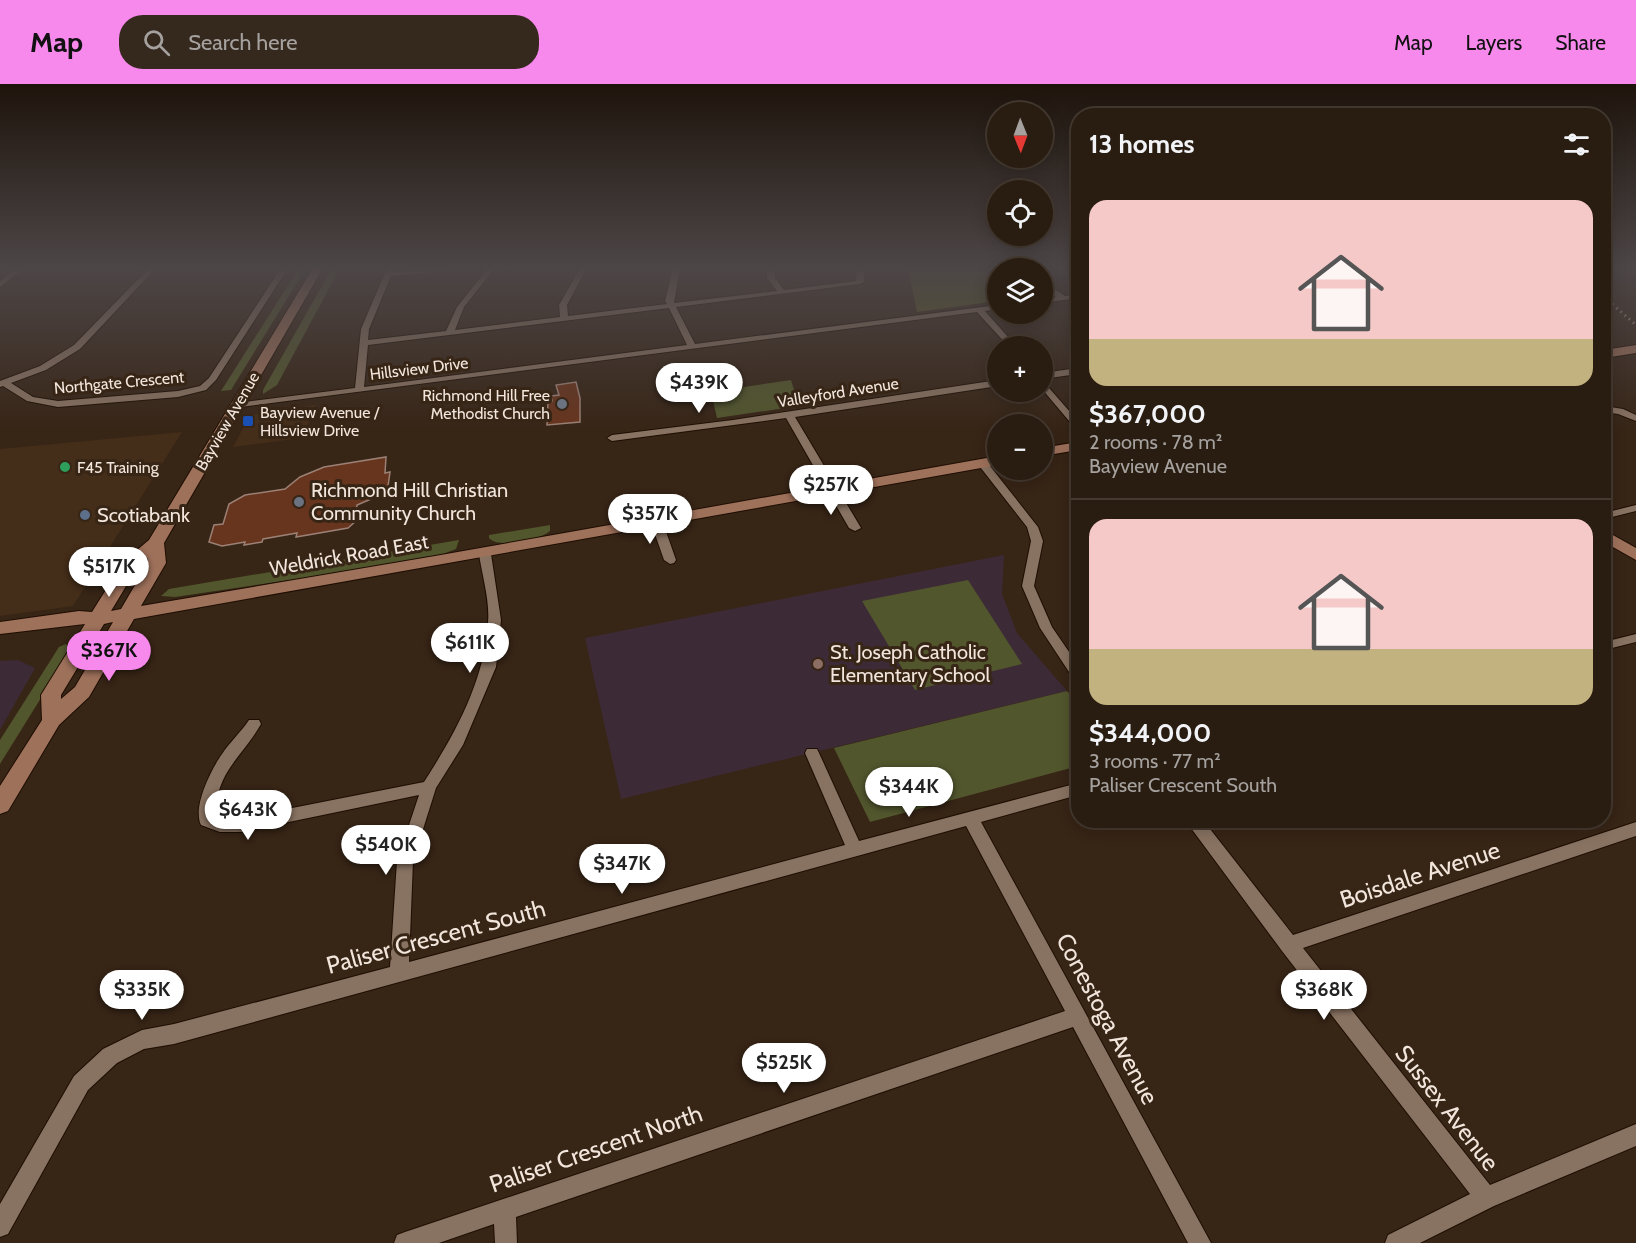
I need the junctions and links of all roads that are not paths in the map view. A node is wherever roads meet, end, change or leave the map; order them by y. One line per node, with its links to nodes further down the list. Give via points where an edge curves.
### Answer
1 (101, 322): 18 (street, via 77,347 43,368)
2 (250, 322): 18 (street, Northgate Crescent, via 212,380 203,387 178,394 58,404 30,399)
3 (286, 322): 22 (main road, Bayview Avenue)
4 (368, 322): 12 (street)
5 (453, 322): 10 (street)
6 (539, 322): 10 (street)
7 (679, 322): 13 (street)
8 (880, 322): 13 (street, Hillsview Drive)
9 (990, 322): 11 (street)
10 (450, 333): 12 (street)
11 (1003, 336)
12 (364, 344): 20 (street)
13 (692, 347): 20 (street, Hillsview Drive)
14 (1636, 349): 15 (main road)
15 (1611, 353)
16 (1071, 372): 17 (street)
17 (1053, 374)
18 (2, 383)
19 (987, 385): 24 (street, Valleyford Avenue)
20 (359, 390): 22 (street, Hillsview Drive)
21 (1053, 396): 25 (street)
22 (236, 406): 38 (main road, Bayview Avenue)
23 (1611, 410): 26 (street)
24 (789, 415): 27 (street, Valleyford Avenue); 32 (street)
25 (1071, 418)
26 (1636, 418)
27 (612, 438)
28 (1071, 447): 29 (main road)
29 (1053, 450)
30 (987, 462): 31 (main road, Weldrick Road East)
31 (982, 463): 32 (main road, Weldrick Road East); 48 (street, via 1032,527 1037,541 1028,586 1046,628)
32 (831, 489): 35 (main road, Weldrick Road East); 36 (street)
33 (1636, 508): 34 (street)
34 (1611, 514)
35 (656, 520): 39 (main road, Weldrick Road East); 41 (street)
36 (855, 528)
37 (1611, 539): 40 (main road)
38 (156, 543): 42 (main road, Bayview Avenue, via 157,563); 43 (main road, Bayview Avenue, via 130,565)
39 (485, 554): 42 (main road, Weldrick Road East); 52 (street, via 495,620 489,667 456,745)
40 (1636, 555)
41 (670, 560)
42 (127, 614): 43 (main road, Weldrick Road East); 49 (main road, Bayview Avenue, via 82,692)
43 (98, 619): 44 (main road, Weldrick Road East, via 79,617); 46 (main road, Weldrick Road East, via 70,632); 49 (main road, Bayview Avenue, via 51,695)
44 (0, 628)
45 (1636, 638): 47 (street)
46 (0, 641)
47 (1611, 644)
48 (1071, 665)
49 (52, 720): 54 (main road, Bayview Avenue)
50 (254, 724): 52 (street, via 232,750 218,777 207,804 207,820 220,825 241,825)
51 (812, 753): 58 (street)
52 (429, 787): 60 (street, via 405,861)
53 (1071, 791): 55 (street, Paliser Crescent South)
54 (0, 805)
55 (971, 819): 58 (street, Paliser Crescent South); 61 (street, Conestoga Avenue)
56 (1199, 828): 59 (street, Sussex Avenue)
57 (1636, 829): 59 (street, Boisdale Avenue)
58 (855, 850): 60 (street, Paliser Crescent South)
59 (1288, 945): 63 (street, Sussex Avenue)
60 (399, 974): 65 (street, Paliser Crescent South, via 142,1040 110,1056 81,1083)
61 (1077, 1017): 64 (street, Paliser Crescent North); 68 (street, Conestoga Avenue)
62 (1636, 1135): 63 (street)
63 (1485, 1198): 69 (street)
64 (504, 1209): 66 (street, Paliser Crescent North); 67 (street)
65 (0, 1226)
66 (405, 1243)
67 (506, 1243)
68 (1200, 1243)
69 (1396, 1243)

